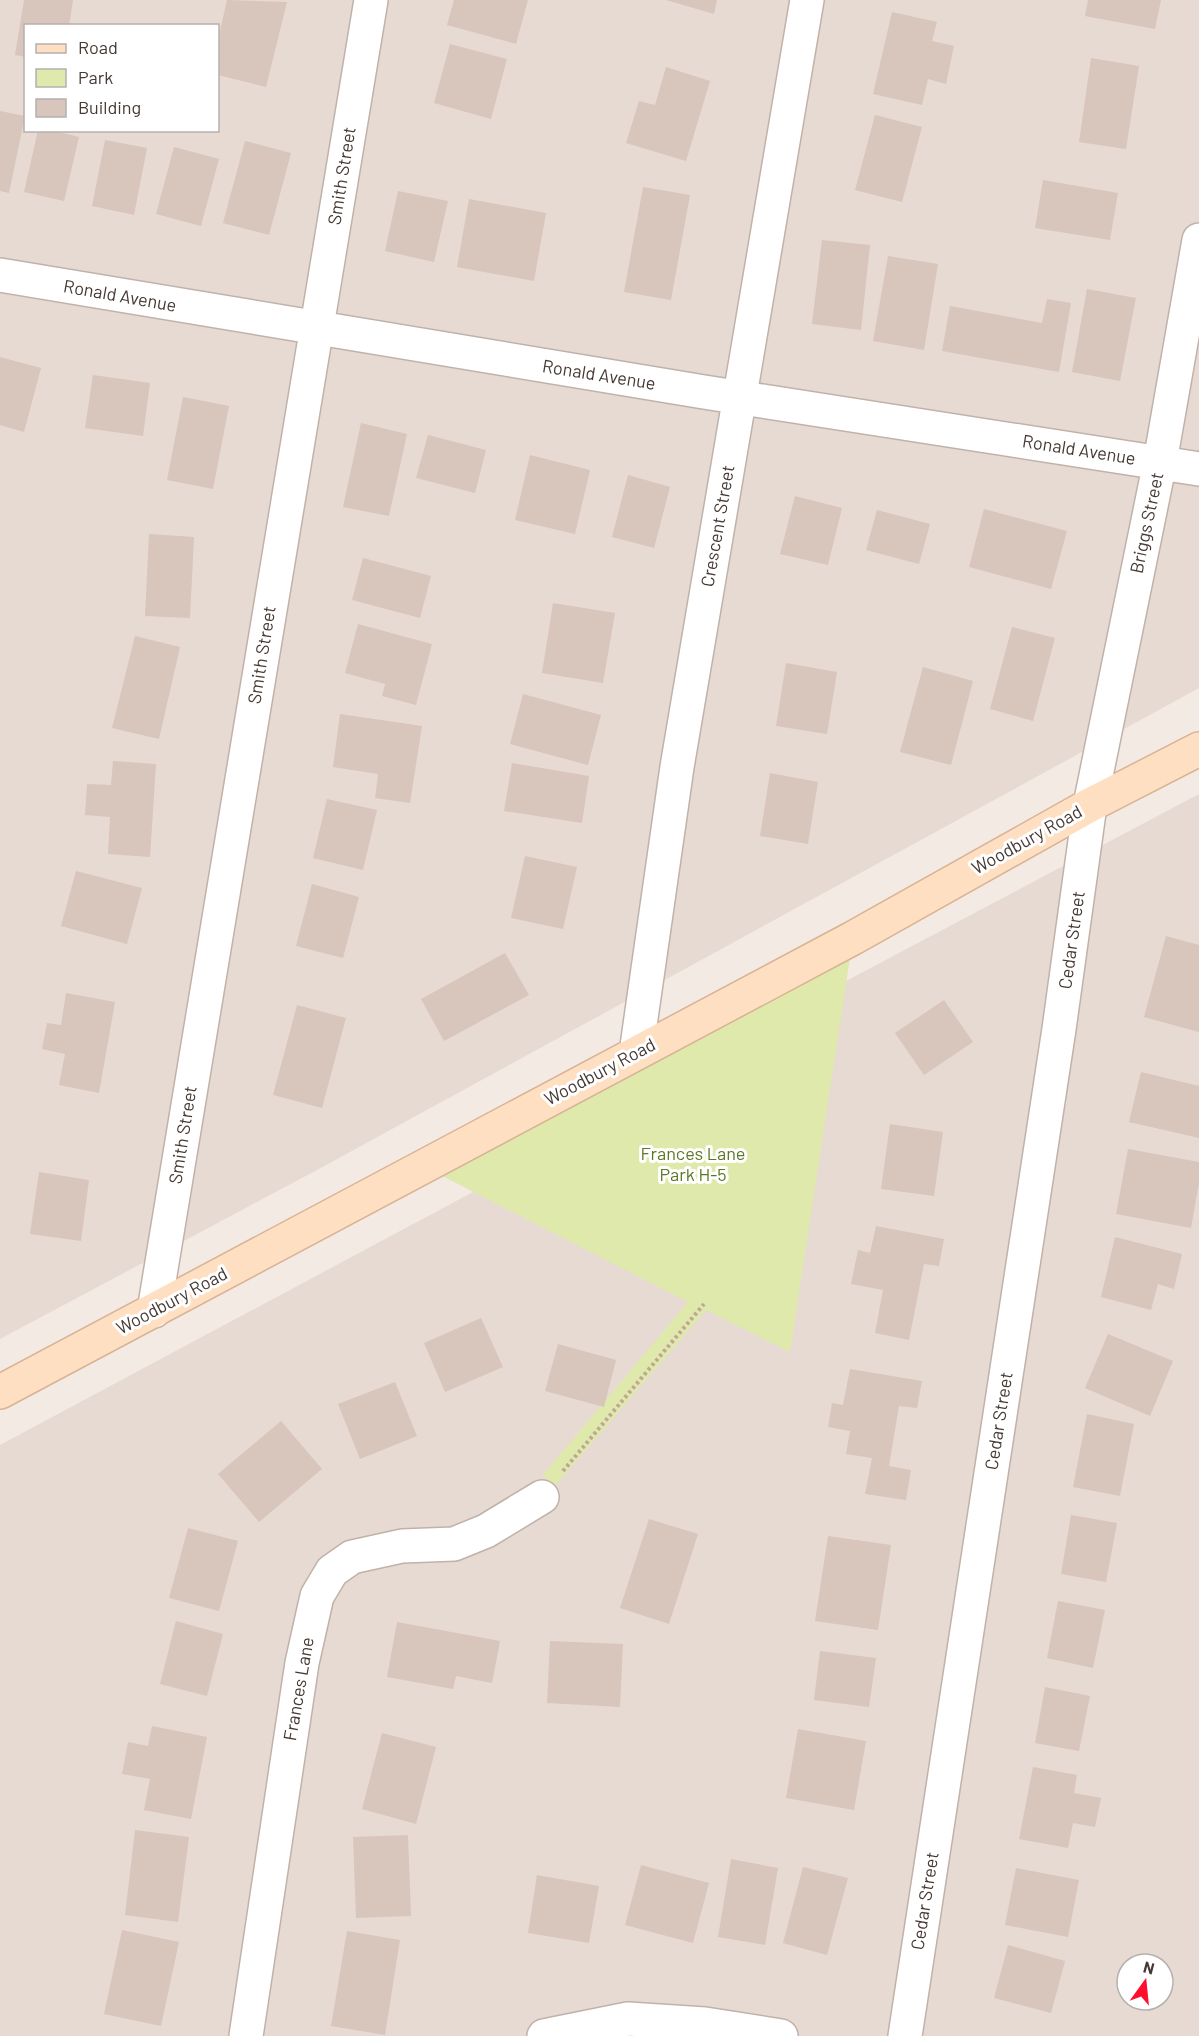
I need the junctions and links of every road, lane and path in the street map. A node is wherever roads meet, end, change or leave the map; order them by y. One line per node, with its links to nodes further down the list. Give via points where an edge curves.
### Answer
1 (371, 0): 5 (street, Smith Street)
2 (807, 0): 6 (street, Crescent Street)
3 (1199, 240): 7 (street, Briggs Street)
4 (0, 275): 5 (street, Ronald Avenue)
5 (316, 329): 6 (street, Ronald Avenue); 13 (street, Smith Street)
6 (740, 398): 7 (street, Ronald Avenue); 11 (street, Crescent Street, via 677,767)
7 (1160, 462): 8 (street, Ronald Avenue); 10 (street, Briggs Street)
8 (1199, 469)
9 (1199, 749): 10 (main road, Woodbury Road)
10 (1090, 805): 11 (main road, Woodbury Road, via 853,938); 19 (street, Cedar Street)
11 (636, 1053): 13 (main road, Woodbury Road)
12 (704, 1304): 15 (path)
13 (154, 1311): 14 (main road, Woodbury Road)
14 (0, 1392)
15 (542, 1497): 16 (street, Frances Lane, via 486,1531 454,1544 402,1546 352,1557 332,1571 317,1596 302,1663)
16 (246, 2036)
17 (544, 2036): 18 (street, via 628,2019 705,2024)
18 (781, 2036)
19 (905, 2036)

